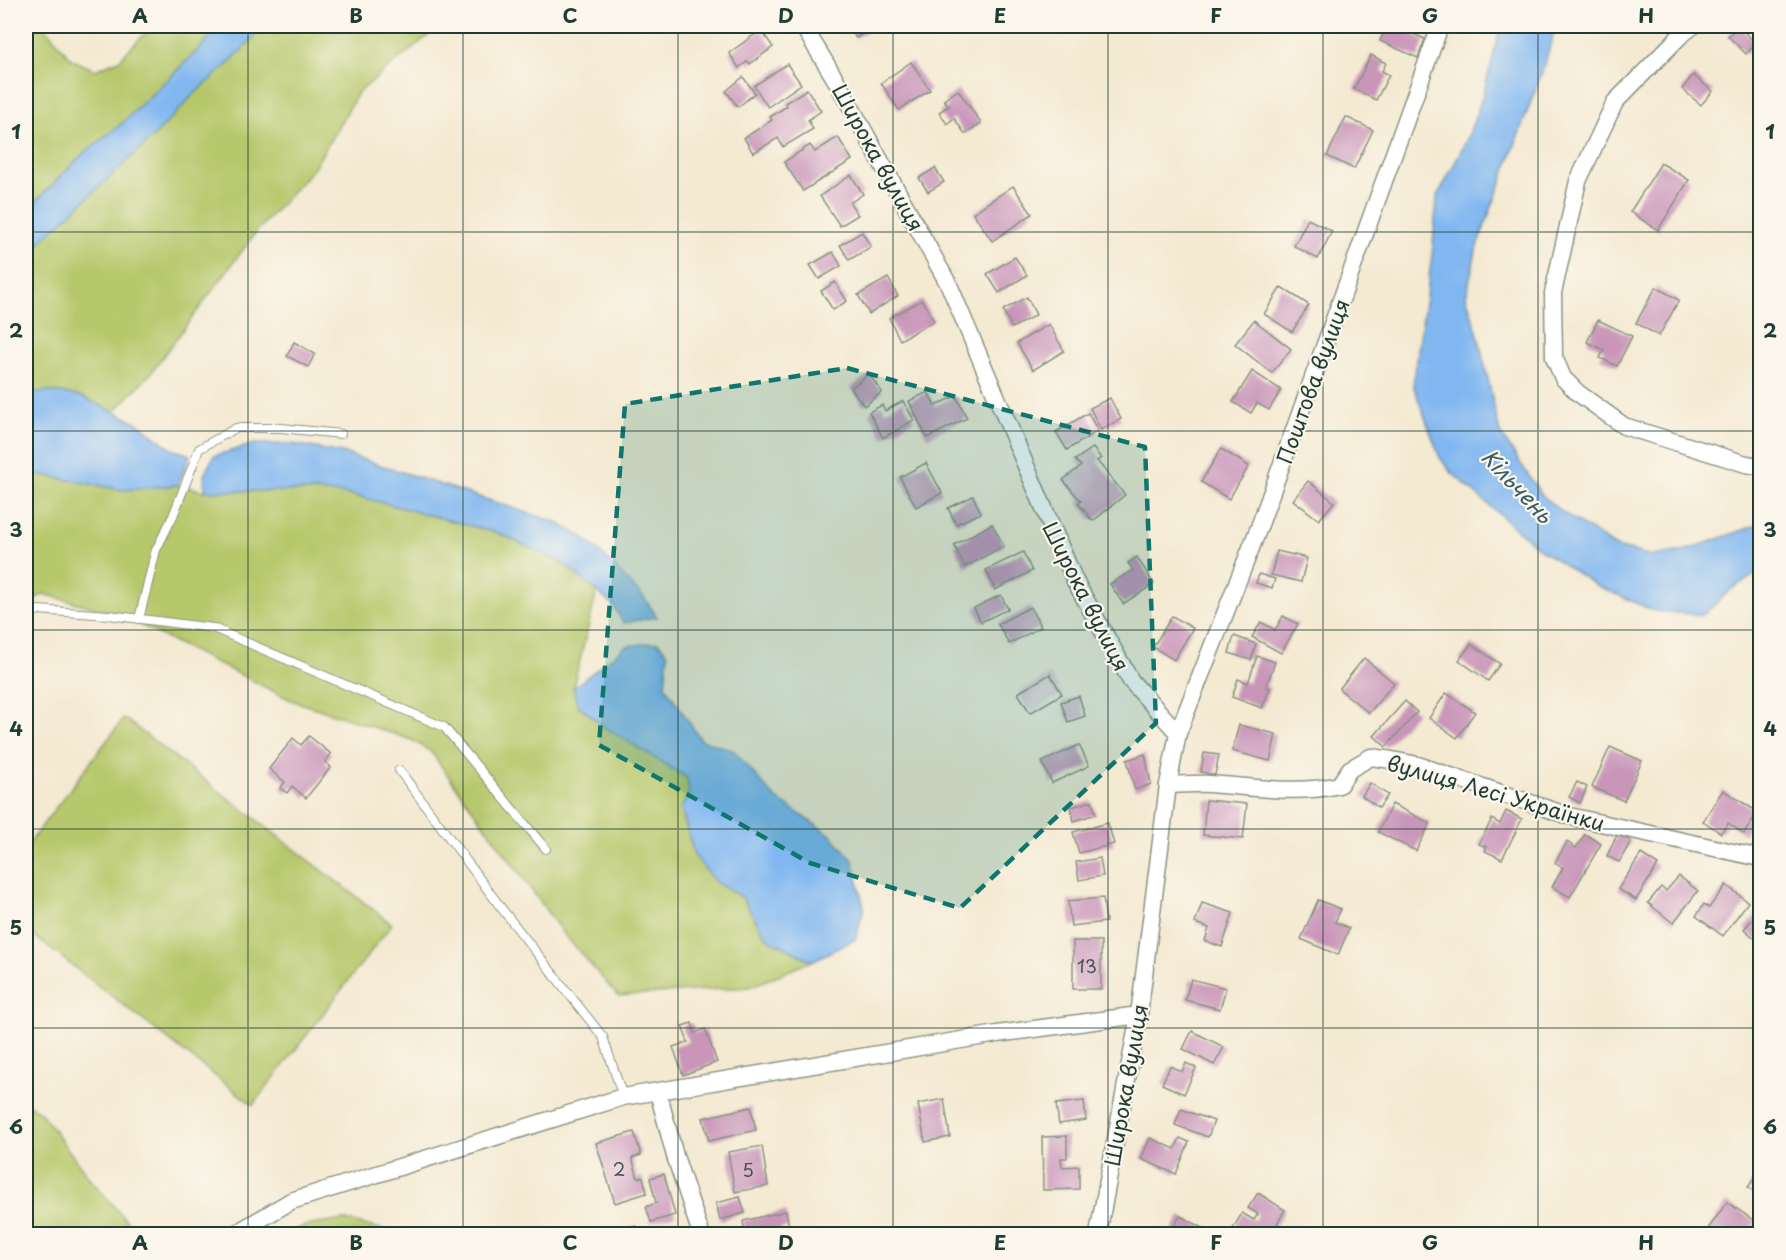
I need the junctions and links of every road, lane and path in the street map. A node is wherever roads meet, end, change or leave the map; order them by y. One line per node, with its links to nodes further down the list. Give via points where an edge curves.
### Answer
1 (803, 26): 8 (street, Широка вулиця, via 949,285 1075,581 1131,681)
2 (1440, 26): 8 (street, Поштова вулиця, via 1258,530)
3 (1693, 26): 5 (street, via 1615,102 1578,181 1553,293 1554,357 1563,378 1578,393 1624,426)
4 (341, 434): 7 (lane, via 236,428 199,449 156,550)
5 (1761, 466)
6 (26, 617): 7 (lane, via 38,610)
7 (139, 619): 11 (lane, via 213,628 444,727)
8 (1178, 733): 10 (street, Широка вулиця)
9 (399, 770): 15 (lane, via 603,1037)
10 (1168, 785): 12 (street, вулиця Лесі Українки, via 1320,790 1339,785 1350,768 1371,757 1418,765 1569,816); 13 (street, Широка вулиця)
11 (546, 849)
12 (1761, 858)
13 (1139, 1015): 14 (street, via 997,1034); 18 (street, Широка вулиця)
14 (658, 1092): 15 (street); 17 (street)
15 (623, 1097): 16 (street, via 291,1201)
16 (235, 1234)
17 (701, 1234)
18 (1098, 1234)

